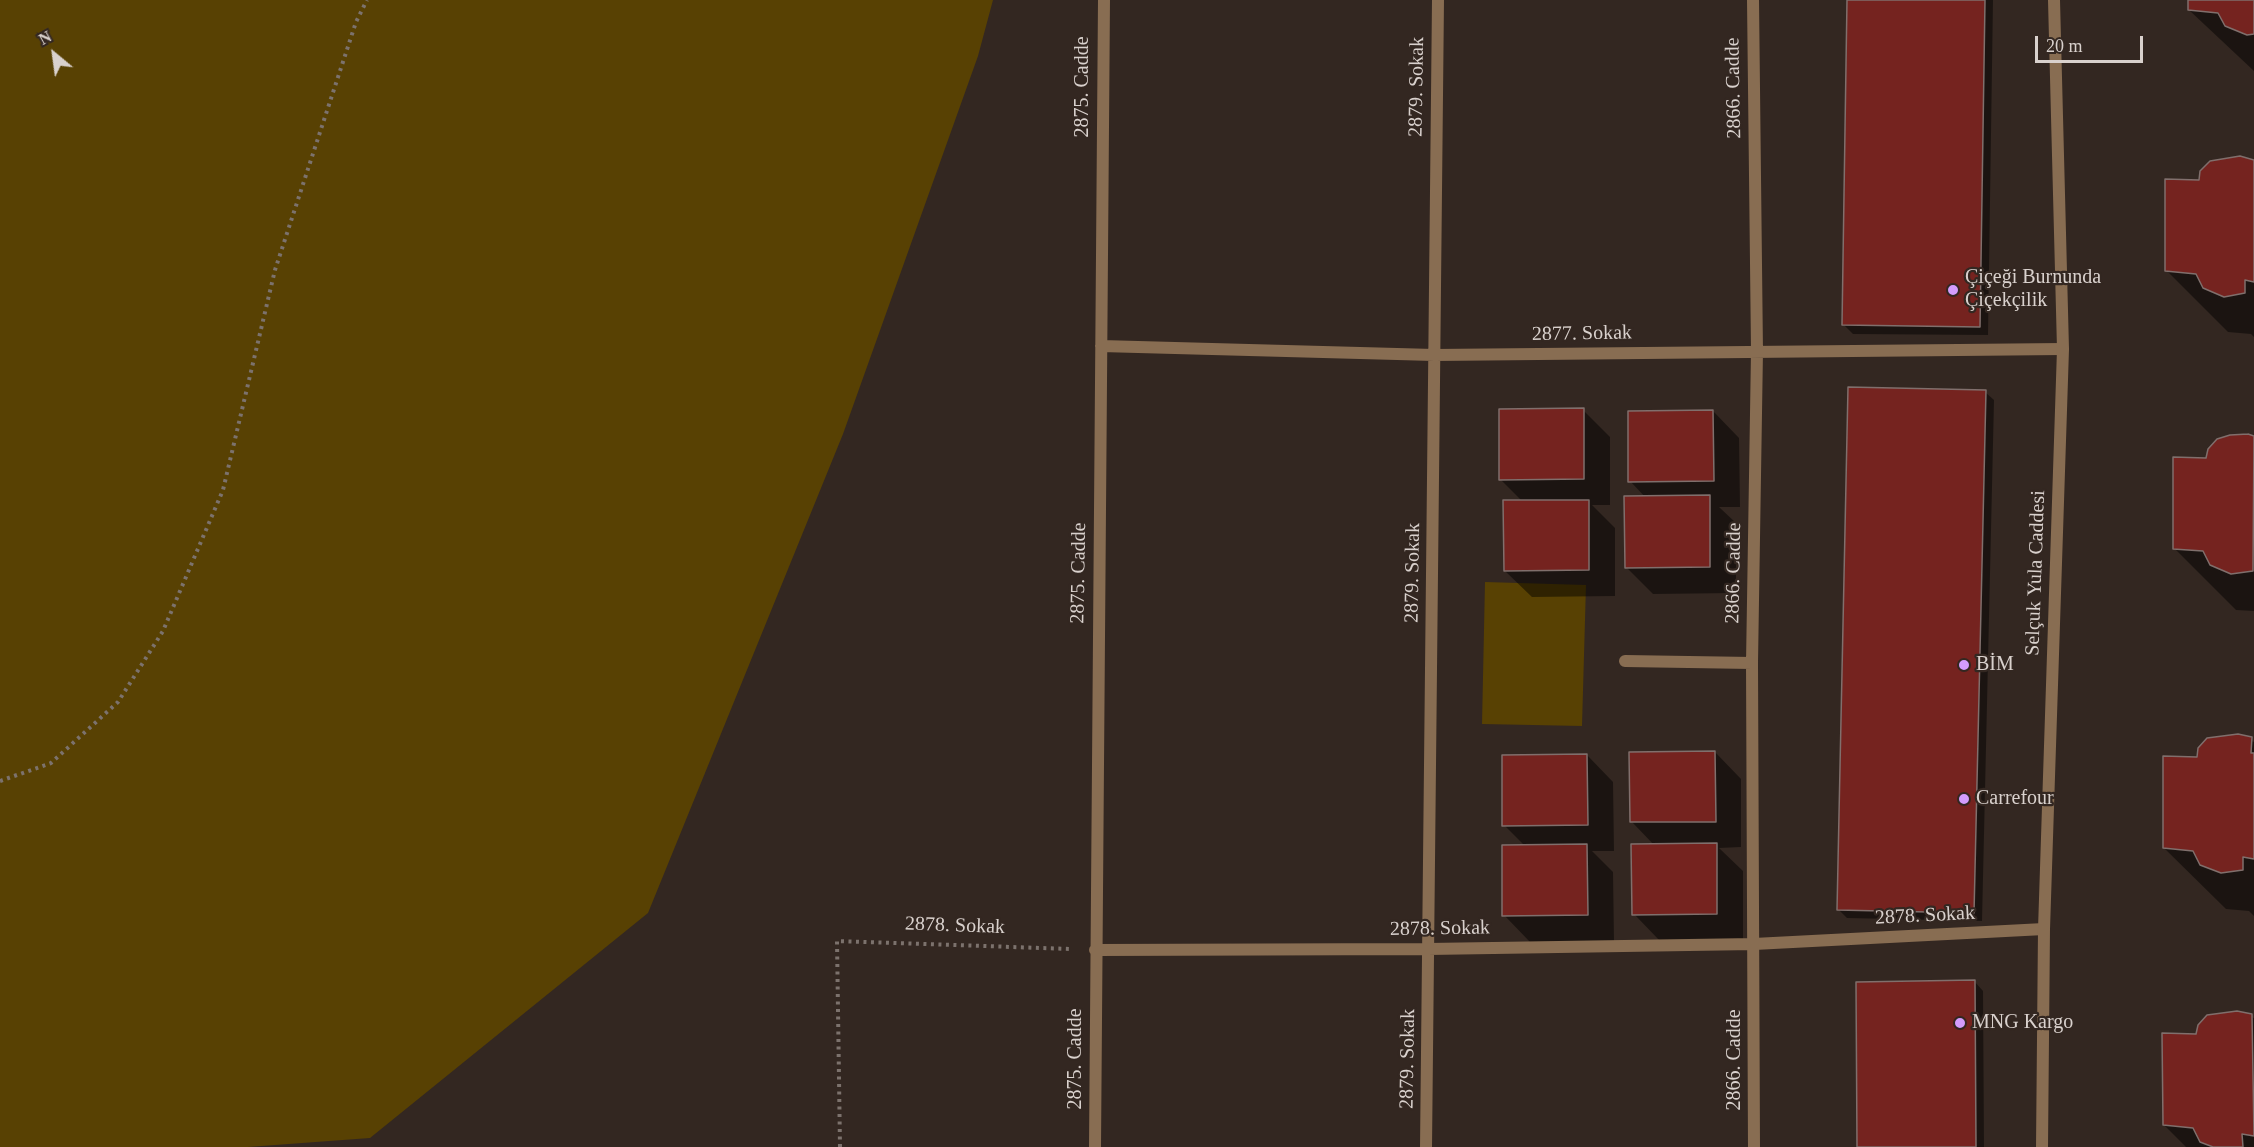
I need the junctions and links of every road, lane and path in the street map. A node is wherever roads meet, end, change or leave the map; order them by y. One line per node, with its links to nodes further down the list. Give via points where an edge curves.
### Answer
1 (367, 0): 12 (path, via 356,22 275,270 223,490 162,631 118,702 51,763)
2 (1104, 0): 6 (street, 2875. Cadde)
3 (1438, 0): 9 (street, 2879. Sokak)
4 (1753, 0): 8 (street, 2866. Cadde)
5 (2054, 0): 7 (street, Selçuk Yula Caddesi)
6 (1101, 346): 9 (street, 2877. Sokak); 16 (street, 2875. Cadde)
7 (2063, 349): 8 (street, 2877. Sokak); 13 (street, Selçuk Yula Caddesi)
8 (1757, 351): 9 (street, 2877. Sokak); 11 (street, 2866. Cadde)
9 (1434, 355): 15 (street, 2879. Sokak)
10 (1625, 661): 11 (street)
11 (1752, 663): 14 (street, 2866. Cadde)
12 (0, 781)
13 (2044, 929): 14 (street, 2878. Sokak); 21 (street, Selçuk Yula Caddesi)
14 (1754, 944): 15 (street, 2878. Sokak); 20 (street, 2866. Cadde)
15 (1428, 949): 16 (street, 2878. Sokak); 19 (street, 2879. Sokak)
16 (1095, 950): 17 (path, 2878. Sokak, via 837,941); 18 (street, 2875. Cadde)
17 (840, 1147)
18 (1095, 1147)
19 (1426, 1147)
20 (1754, 1147)
21 (2042, 1147)

